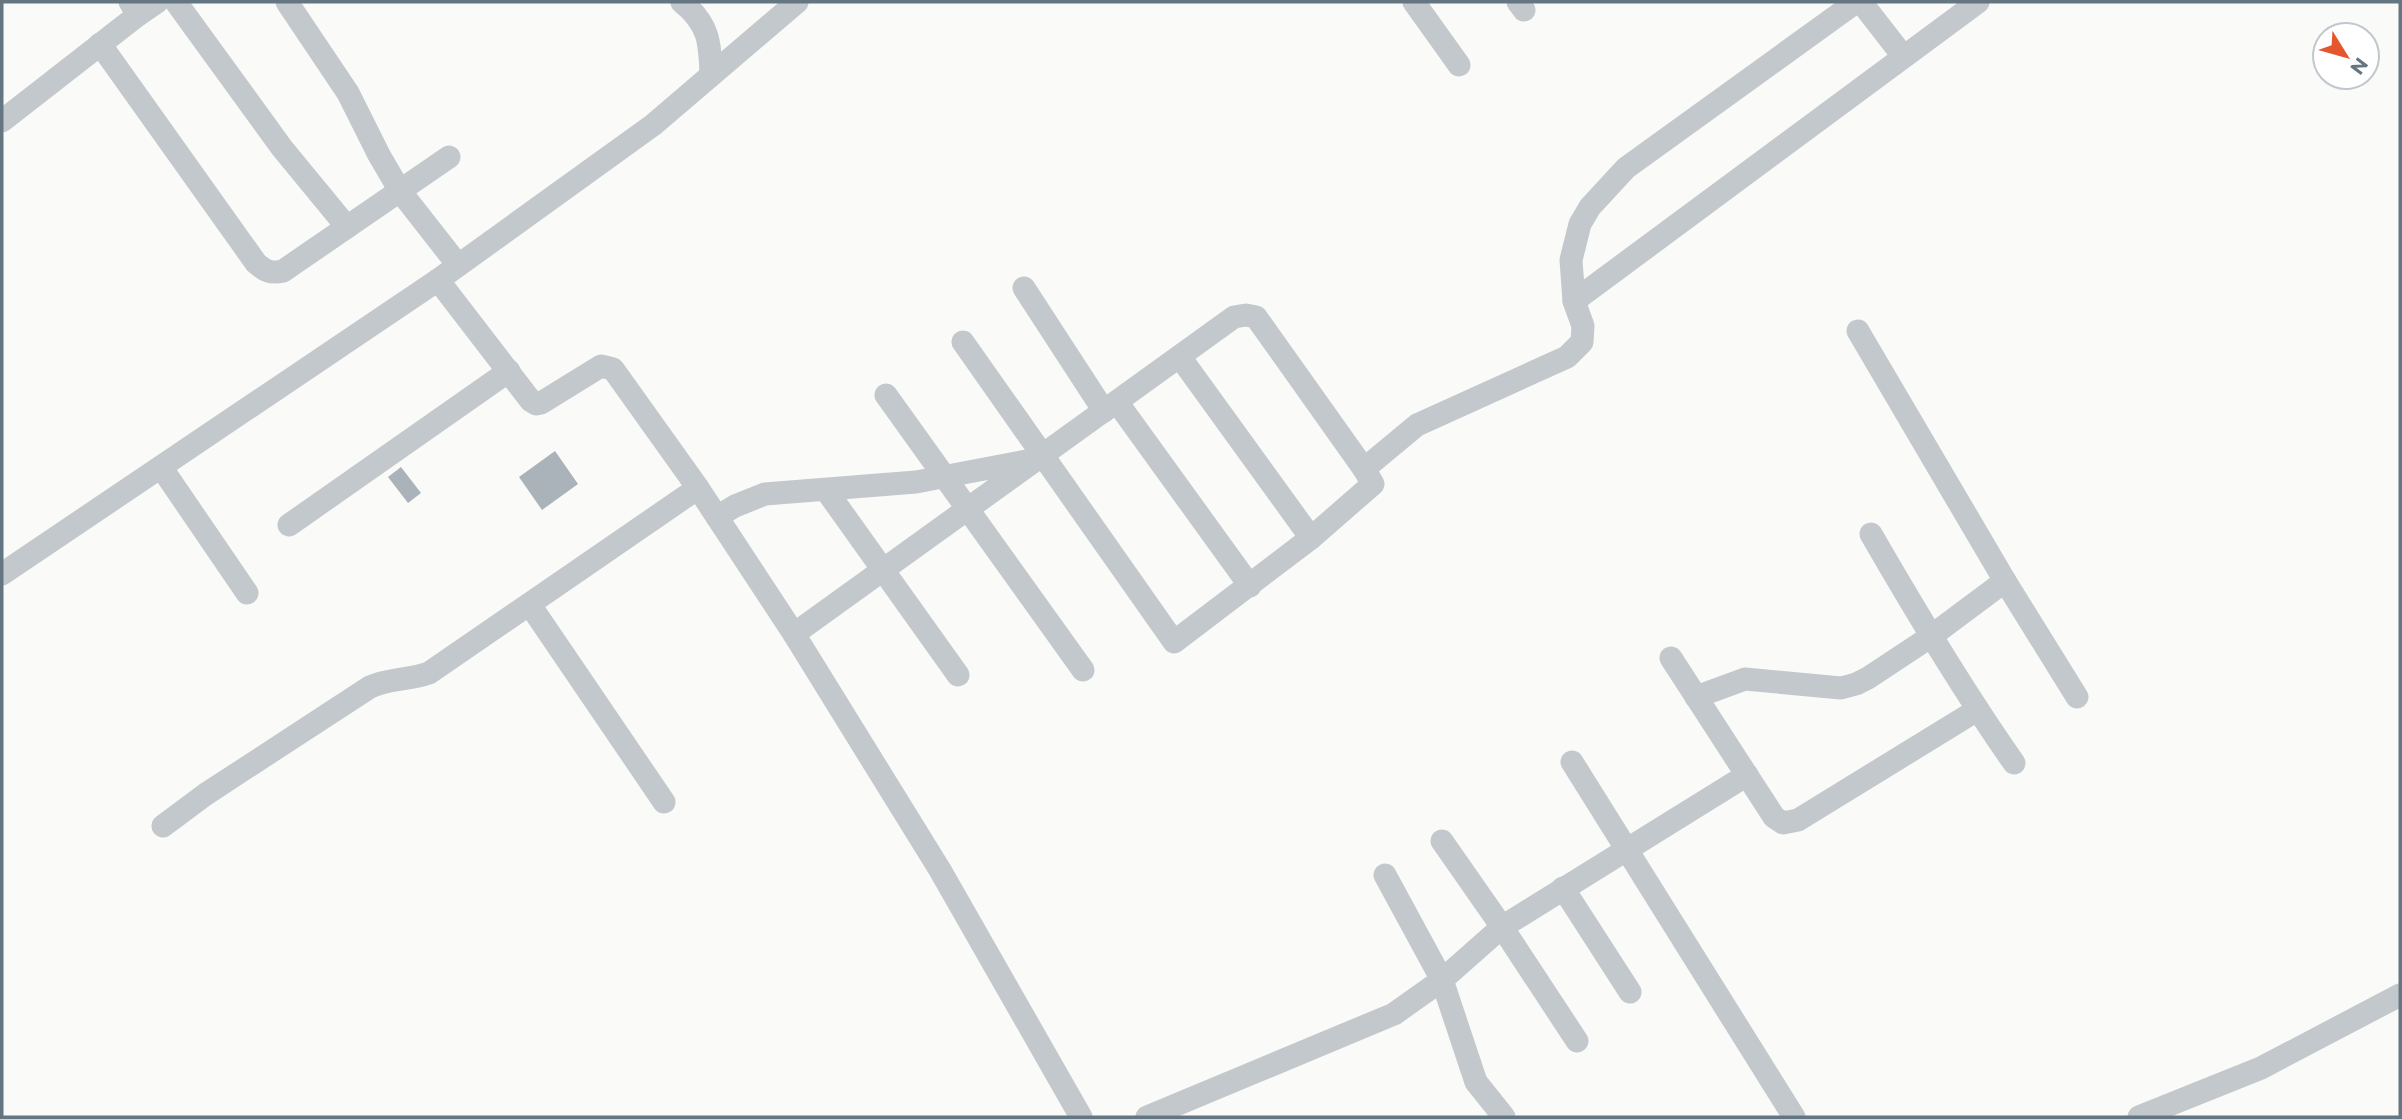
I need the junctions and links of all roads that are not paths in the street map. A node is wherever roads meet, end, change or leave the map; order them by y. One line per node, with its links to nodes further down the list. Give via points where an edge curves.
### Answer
1 (176, 2): 16 (street, via 282,148)
2 (286, 2): 15 (street, via 348,93)
3 (682, 2): 12 (street, via 700,21 710,41)
4 (797, 2): 12 (street)
5 (1415, 2): 11 (street)
6 (1859, 2): 10 (street); 20 (street, via 1626,168 1605,189 1580,224 1571,260)
7 (1978, 2): 10 (street)
8 (141, 6): 9 (street)
9 (100, 44): 13 (street); 16 (street, via 263,269 283,271)
10 (1903, 56): 20 (street)
11 (1460, 65)
12 (711, 75): 17 (street, via 653,125)
13 (2, 121)
14 (449, 157): 15 (street)
15 (400, 191): 16 (street); 17 (street)
16 (347, 227)
17 (458, 265): 18 (street)
18 (438, 280): 24 (street); 28 (street)
19 (1024, 288): 26 (street)
20 (1574, 301): 29 (street, via 1583,326 1582,342 1575,351 1417,425)
21 (1858, 331): 40 (street)
22 (963, 342): 27 (street)
23 (1180, 357): 26 (street); 29 (street, via 1234,317 1256,317); 37 (street)
24 (509, 371): 31 (street, via 536,404 608,366); 35 (street)
25 (886, 395): 30 (street)
26 (1111, 406): 27 (street); 41 (street)
27 (1041, 458): 30 (street); 33 (street); 41 (street, via 1174,642)
28 (161, 467): 39 (street); 42 (street)
29 (1364, 469): 37 (street, via 1373,484)
30 (945, 477): 32 (street); 33 (street)
31 (698, 488): 34 (street); 43 (street)
32 (826, 490): 34 (street, via 765,494); 38 (street)
33 (968, 510): 38 (street); 47 (street)
34 (717, 517): 44 (street)
35 (289, 525)
36 (1871, 534): 45 (street)
37 (1311, 538): 41 (street)
38 (884, 570): 44 (street); 48 (street)
39 (2, 574)
40 (2005, 581): 45 (street); 50 (street)
41 (1250, 586)
42 (247, 593)
43 (530, 606): 55 (street); 56 (street, via 429,673 370,687)
44 (794, 634): 66 (street, via 940,870)
45 (1930, 637): 49 (street, via 1856,684 1841,688 1745,678); 51 (street)
46 (1671, 658): 49 (street)
47 (1083, 670)
48 (958, 674)
49 (1696, 697): 54 (street)
50 (2077, 697)
51 (1977, 710): 53 (street); 54 (street, via 1798,820 1783,823 1774,817)
52 (1572, 762): 58 (street)
53 (2014, 762)
54 (1747, 775): 58 (street)
55 (664, 802)
56 (163, 825)
57 (1442, 841): 61 (street)
58 (1627, 847): 60 (street); 69 (street)
59 (1385, 875): 62 (street)
60 (1563, 888): 61 (street); 63 (street)
61 (1502, 927): 62 (street); 65 (street)
62 (1442, 979): 67 (street, via 1394,1014); 68 (street, via 1476,1082)
63 (1629, 992)
64 (2400, 995): 70 (street, via 2261,1068)
65 (1577, 1041)
66 (1081, 1117)
67 (1147, 1117)
68 (1504, 1117)
69 (1794, 1117)
70 (2139, 1117)

